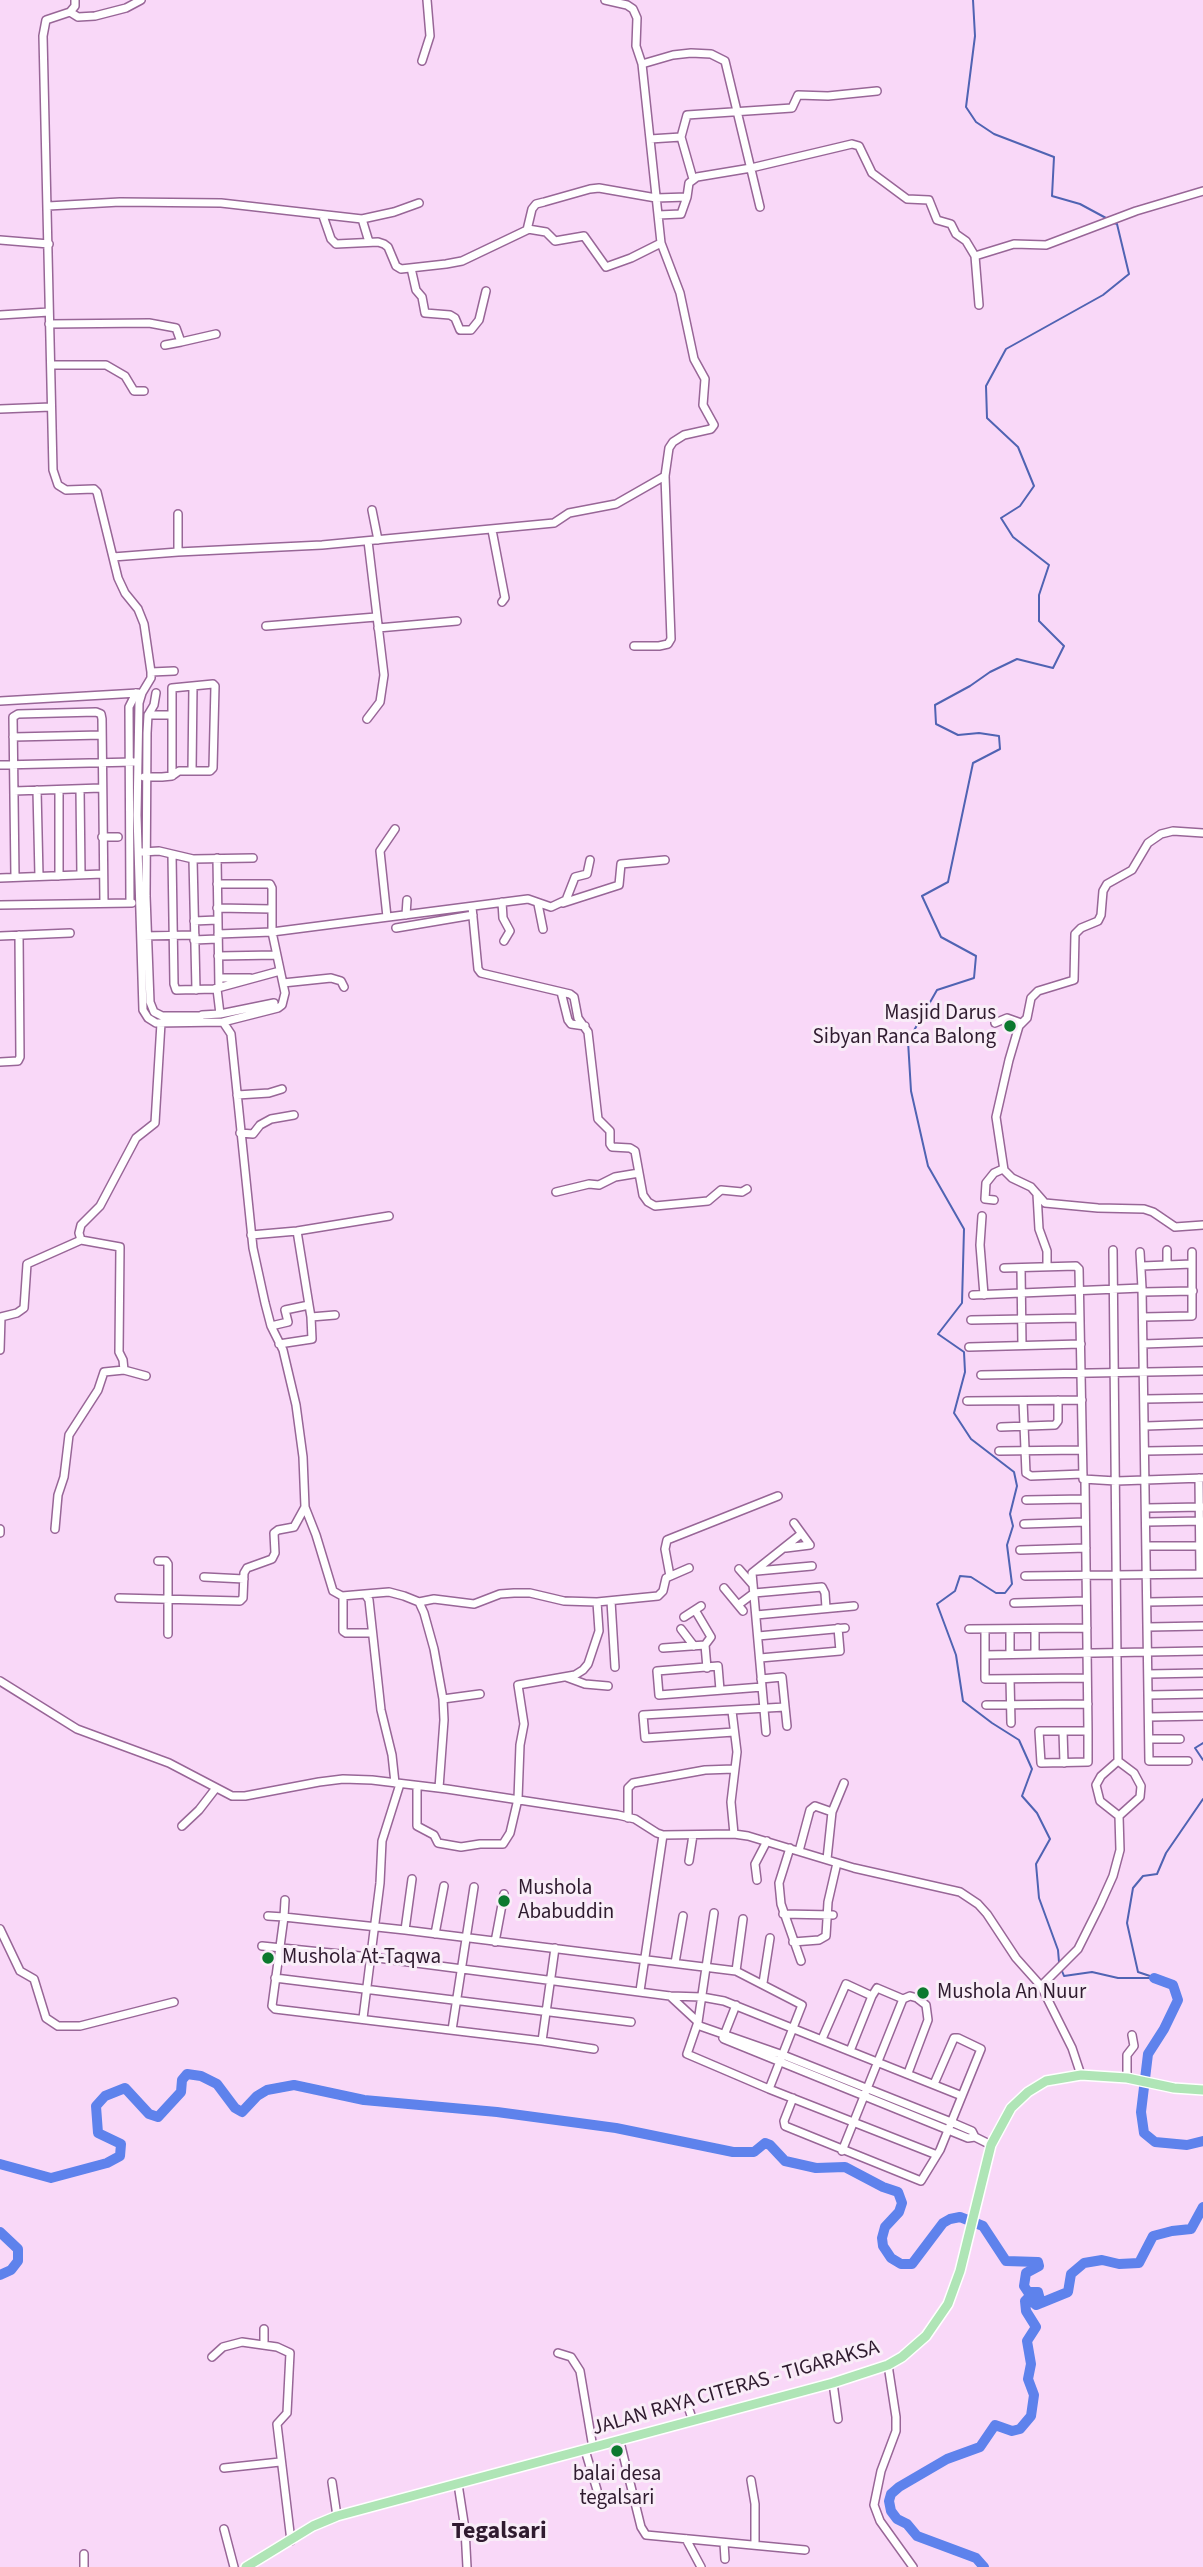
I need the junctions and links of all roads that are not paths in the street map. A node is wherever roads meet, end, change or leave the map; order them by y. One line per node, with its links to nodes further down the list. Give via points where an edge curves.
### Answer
1 (75, 0): 5 (street)
2 (141, 0): 5 (street, via 95,16 78,17)
3 (427, 0): 6 (street, via 430,36)
4 (605, 0): 7 (street, via 627,5 635,12 636,46)
5 (70, 12): 18 (street, via 44,23)
6 (422, 61)
7 (642, 64): 9 (street, via 683,53 720,57 727,66); 11 (street)
8 (877, 91): 9 (street, via 798,95 792,108)
9 (737, 110): 10 (street, via 687,115); 12 (street)
10 (681, 136): 11 (street); 13 (street)
11 (650, 139): 16 (street)
12 (751, 168): 13 (street); 19 (street); 28 (street, via 856,144 872,173 908,199 928,199 937,220 951,224)
13 (693, 179): 15 (street)
14 (1203, 191): 28 (street, via 1046,245 1014,244)
15 (687, 197): 16 (street); 20 (street, via 681,214)
16 (656, 198): 20 (street); 23 (street, via 590,189 536,204)
17 (419, 203): 22 (street)
18 (48, 206): 21 (street, via 221,203); 27 (street)
19 (760, 207)
20 (658, 215): 26 (street)
21 (323, 216): 22 (street); 25 (street, via 336,244)
22 (362, 219): 25 (street)
23 (528, 229): 26 (street, via 546,232 555,241 584,236 606,267); 29 (street, via 462,261)
24 (0, 240): 27 (street)
25 (369, 242): 29 (street, via 384,244 396,266)
26 (661, 243): 42 (street, via 680,293 694,359 705,379 703,405 714,425 673,442)
27 (49, 244): 32 (street)
28 (975, 256): 31 (street)
29 (411, 268): 30 (street, via 425,313 450,315 460,330 471,330 479,320)
30 (486, 291)
31 (979, 305)
32 (49, 312): 33 (street); 34 (street)
33 (0, 315)
34 (49, 324): 36 (street, via 149,323 176,328); 38 (street)
35 (216, 334): 36 (street)
36 (181, 342): 37 (street)
37 (165, 345)
38 (51, 365): 39 (street, via 111,366 125,376 134,391); 40 (street)
39 (144, 391)
40 (51, 407): 41 (street); 49 (street, via 56,480 66,490 97,492)
41 (0, 409)
42 (665, 477): 45 (street, via 612,505 569,513 554,523); 55 (street, via 671,639 659,646)
43 (372, 510): 46 (street)
44 (178, 514): 48 (street)
45 (492, 530): 46 (street); 50 (street)
46 (378, 540): 47 (street)
47 (368, 541): 48 (street); 51 (street)
48 (178, 552): 49 (street)
49 (113, 557): 57 (street, via 125,593 142,616)
50 (502, 602)
51 (376, 617): 53 (street); 54 (street)
52 (457, 621): 54 (street)
53 (266, 626)
54 (378, 628): 66 (street, via 384,683 380,702)
55 (634, 646)
56 (174, 671): 57 (street)
57 (151, 672): 59 (street)
58 (193, 686): 65 (street, via 172,688); 73 (street); 73 (street, via 215,685 215,726 214,768)
59 (139, 693): 61 (street); 69 (street)
60 (156, 694): 64 (street)
61 (104, 696): 62 (street); 63 (street)
62 (0, 701)
63 (100, 714): 67 (street); 68 (street, via 18,714 13,717)
64 (148, 715): 65 (street); 69 (street)
65 (171, 715): 74 (street)
66 (367, 719)
67 (102, 735): 68 (street); 70 (street)
68 (13, 737): 72 (street)
69 (138, 758): 70 (street); 75 (street); 85 (street)
70 (102, 763): 72 (street); 76 (street)
71 (0, 765): 72 (street)
72 (14, 765): 80 (street)
73 (192, 771): 74 (street)
74 (172, 776): 75 (street)
75 (142, 777): 85 (street)
76 (102, 788): 77 (street); 83 (street)
77 (80, 789): 79 (street); 93 (street)
78 (37, 790): 79 (street); 80 (street); 94 (street)
79 (59, 790): 95 (street)
80 (14, 791): 96 (street)
81 (395, 829): 111 (street, via 380,851)
82 (1203, 833): 139 (street, via 1161,834 1148,843 1132,870 1107,884 1098,921 1075,933 1074,980 1034,993 1027,1018)
83 (102, 837): 84 (street); 92 (street)
84 (118, 837)
85 (138, 849): 86 (street); 99 (street); 103 (street)
86 (172, 855): 89 (street); 119 (street)
87 (217, 858): 88 (street); 89 (street); 98 (street)
88 (253, 858)
89 (193, 859): 113 (street)
90 (590, 860): 104 (street, via 587,874 575,877)
91 (665, 860): 104 (street, via 621,864 619,885)
92 (103, 874): 93 (street); 102 (street)
93 (81, 875): 95 (street)
94 (39, 876): 95 (street); 96 (street)
95 (60, 876)
96 (15, 877): 97 (street)
97 (0, 878)
98 (217, 884): 107 (street); 108 (street, via 270,884)
99 (142, 898): 103 (street); 121 (street)
100 (407, 900): 110 (street)
101 (502, 902): 105 (street, via 528,899); 109 (street); 124 (street, via 510,931)
102 (104, 903): 103 (street); 106 (street)
103 (130, 903)
104 (562, 903): 105 (street, via 551,907)
105 (538, 904): 115 (street)
106 (0, 905)
107 (217, 908): 108 (street); 112 (street)
108 (272, 909): 116 (street)
109 (472, 911): 110 (street); 114 (street); 146 (street, via 481,973 574,997 578,1018 588,1032 598,1119 610,1131 612,1147 635,1151)
110 (406, 915): 111 (street)
111 (387, 917): 116 (street)
112 (217, 920): 113 (street); 122 (street)
113 (194, 921): 123 (street)
114 (396, 928)
115 (543, 929)
116 (272, 932): 122 (street); 125 (street)
117 (70, 933): 118 (street)
118 (19, 935): 120 (street); 140 (street, via 20,1057)
119 (173, 935): 121 (street); 123 (street); 133 (street, via 175,988)
120 (0, 936)
121 (144, 936): 136 (street, via 152,1010 162,1016); 137 (street, via 143,1010 152,1021)
122 (218, 937): 123 (street); 126 (street)
123 (195, 938): 133 (street)
124 (504, 941)
125 (276, 955): 126 (street); 127 (street)
126 (218, 956): 129 (street)
127 (281, 971): 128 (street); 130 (street)
128 (256, 977): 129 (street); 132 (street)
129 (219, 978): 132 (street)
130 (283, 983): 131 (street, via 331,978); 135 (street, via 284,999 278,1008)
131 (344, 987)
132 (218, 988): 133 (street); 135 (street)
133 (197, 990)
134 (274, 1003): 135 (street)
135 (222, 1018): 136 (street); 142 (street, via 231,1034)
136 (199, 1019): 137 (street)
137 (161, 1023): 156 (street, via 155,1123 136,1138 100,1206 82,1225)
138 (995, 1023): 139 (street, via 1007,1018)
139 (1021, 1023): 145 (street, via 997,1109)
140 (0, 1062)
141 (282, 1089): 142 (street)
142 (237, 1095): 144 (street)
143 (294, 1115): 144 (street, via 271,1119 253,1134)
144 (240, 1133): 155 (street)
145 (1003, 1169): 149 (street); 150 (street, via 986,1183 985,1199)
146 (639, 1173): 147 (street, via 643,1195 655,1206 708,1201 722,1190); 148 (street)
147 (747, 1189)
148 (556, 1192)
149 (1037, 1194): 153 (street, via 1049,1205 1144,1209 1175,1227); 164 (street)
150 (994, 1200)
151 (389, 1216): 154 (street)
152 (982, 1216): 171 (street)
153 (1203, 1225)
154 (297, 1231): 155 (street); 174 (street)
155 (251, 1235): 183 (street)
156 (81, 1240): 190 (street, via 27,1265 24,1308 1,1317); 191 (street, via 120,1247 119,1352)
157 (1113, 1250): 167 (street)
158 (1167, 1250): 162 (street)
159 (1140, 1252): 163 (street)
160 (1192, 1252): 161 (street)
161 (1192, 1264): 162 (street); 169 (street)
162 (1167, 1265): 163 (street)
163 (1142, 1266): 168 (street)
164 (1047, 1267): 166 (street); 170 (street, via 1078,1268)
165 (1004, 1268): 166 (street)
166 (1021, 1268): 172 (street)
167 (1113, 1289): 168 (street); 170 (street); 194 (street)
168 (1143, 1290): 169 (street); 179 (street)
169 (1193, 1291): 175 (street)
170 (1080, 1292): 172 (street); 180 (street)
171 (984, 1294): 172 (street); 173 (street)
172 (1021, 1294): 181 (street)
173 (973, 1295)
174 (309, 1306): 178 (street); 183 (street, via 285,1310 288,1322)
175 (1193, 1312): 176 (street); 179 (street, via 1190,1317)
176 (1203, 1312)
177 (335, 1315): 178 (street)
178 (311, 1317): 185 (street, via 312,1339)
179 (1143, 1317): 187 (street)
180 (1080, 1318): 181 (street); 186 (street)
181 (1022, 1319): 182 (street); 188 (street)
182 (971, 1320)
183 (271, 1326): 185 (street)
184 (1203, 1342): 187 (street)
185 (279, 1344): 220 (street, via 296,1405)
186 (1081, 1344): 188 (street); 195 (street)
187 (1143, 1344): 192 (street)
188 (1022, 1345): 189 (street)
189 (969, 1347)
190 (0, 1349)
191 (124, 1370): 197 (street); 228 (street, via 104,1373 99,1390 69,1435)
192 (1144, 1371): 193 (street); 194 (street); 199 (street)
193 (1203, 1371)
194 (1113, 1372): 195 (street); 216 (street)
195 (1081, 1374): 196 (street); 200 (street)
196 (981, 1375)
197 (146, 1376)
198 (1203, 1398): 199 (street)
199 (1145, 1399): 206 (street)
200 (1082, 1400): 203 (street); 208 (street)
201 (967, 1401): 202 (street)
202 (1023, 1401): 203 (street); 205 (street)
203 (1058, 1401): 205 (street, via 1057,1424)
204 (1203, 1424): 206 (street)
205 (1024, 1426): 207 (street); 211 (street)
206 (1146, 1426): 212 (street)
207 (1001, 1427)
208 (1082, 1450): 211 (street); 213 (street)
209 (1203, 1450): 212 (street)
210 (999, 1451): 211 (street)
211 (1025, 1451): 213 (street, via 1028,1475)
212 (1146, 1451): 215 (street)
213 (1084, 1477): 216 (street); 218 (street)
214 (1201, 1478): 215 (street); 221 (street)
215 (1147, 1479): 216 (street); 222 (street)
216 (1116, 1481): 245 (street)
217 (778, 1496): 246 (street, via 667,1540)
218 (1085, 1499): 219 (street); 224 (street)
219 (1026, 1500)
220 (305, 1507): 249 (street, via 293,1527 274,1533 272,1559 249,1566); 253 (street, via 333,1591)
221 (1201, 1507): 222 (street); 223 (street)
222 (1147, 1508): 225 (street)
223 (1201, 1521): 225 (street); 231 (street)
224 (1085, 1522): 227 (street); 233 (street)
225 (1147, 1522): 230 (street)
226 (794, 1523): 229 (street)
227 (1024, 1524)
228 (55, 1529)
229 (802, 1534): 232 (street); 232 (street, via 810,1545)
230 (1147, 1546): 231 (street); 242 (street)
231 (1201, 1546): 243 (street)
232 (785, 1548): 235 (street)
233 (1086, 1548): 234 (street); 244 (street)
234 (1020, 1550)
235 (777, 1553): 240 (street); 241 (street)
236 (158, 1561): 255 (street, via 168,1564)
237 (812, 1566): 240 (street)
238 (689, 1567): 246 (street)
239 (739, 1569): 251 (street)
240 (779, 1569): 241 (street)
241 (755, 1572): 251 (street)
242 (1147, 1574): 243 (street); 245 (street); 261 (street)
243 (1201, 1574)
244 (1086, 1575): 245 (street); 247 (street); 257 (street)
245 (1116, 1575): 282 (street)
246 (670, 1576): 256 (street, via 658,1596)
247 (1025, 1576)
248 (204, 1577): 249 (street)
249 (244, 1578): 255 (street, via 243,1598 237,1602)
250 (724, 1588): 251 (street, via 740,1608)
251 (754, 1590): 264 (street, via 822,1587); 265 (street)
252 (365, 1594): 253 (street); 259 (street, via 388,1592); 275 (street)
253 (343, 1596): 275 (street, via 343,1631)
254 (119, 1598): 255 (street)
255 (167, 1600): 276 (street)
256 (611, 1601): 260 (street); 289 (street)
257 (1086, 1601): 262 (street); 269 (street)
258 (1203, 1601): 261 (street)
259 (419, 1602): 260 (street, via 435,1599 474,1604 514,1593); 303 (street)
260 (597, 1602): 293 (street, via 599,1631 589,1664)
261 (1148, 1602): 268 (street)
262 (1014, 1603)
263 (854, 1606): 264 (street)
264 (826, 1608): 265 (street)
265 (756, 1615): 277 (street)
266 (684, 1617): 278 (street, via 698,1609 710,1637)
267 (1203, 1626): 268 (street)
268 (1148, 1627): 283 (street)
269 (1087, 1628): 274 (street); 284 (street)
270 (681, 1629): 279 (street)
271 (969, 1629): 272 (street)
272 (985, 1629): 273 (street); 287 (street)
273 (1010, 1629): 274 (street); 285 (street)
274 (1035, 1629): 286 (street)
275 (372, 1633): 325 (street, via 381,1710)
276 (168, 1634)
277 (758, 1636): 288 (street); 288 (street, via 841,1628 840,1651)
278 (705, 1645): 279 (street); 290 (street)
279 (694, 1646): 280 (street)
280 (663, 1648)
281 (1203, 1651): 283 (street)
282 (1116, 1652): 283 (street); 284 (street); 320 (street)
283 (1148, 1652): 292 (street)
284 (1087, 1653): 286 (street); 294 (street)
285 (1010, 1654): 286 (street); 287 (street)
286 (1035, 1654)
287 (985, 1655): 295 (street, via 985,1679)
288 (760, 1658): 297 (street)
289 (615, 1667)
290 (707, 1668): 299 (street, via 718,1667); 299 (street, via 657,1671 659,1695)
291 (1203, 1673): 292 (street)
292 (1149, 1674): 302 (street)
293 (565, 1677): 298 (street); 329 (street, via 518,1685 524,1724)
294 (1087, 1678): 295 (street); 304 (street)
295 (1010, 1679): 306 (street)
296 (0, 1681): 327 (street, via 77,1729 169,1763)
297 (762, 1683): 299 (street); 307 (street, via 782,1677); 308 (street)
298 (608, 1685)
299 (720, 1690)
300 (480, 1694): 303 (street)
301 (1203, 1694): 302 (street)
302 (1149, 1695): 311 (street)
303 (443, 1699): 328 (street)
304 (1088, 1704): 306 (street); 315 (street)
305 (986, 1705): 306 (street)
306 (1011, 1705): 312 (street)
307 (785, 1707): 308 (street); 313 (street)
308 (764, 1709): 309 (street); 317 (street)
309 (732, 1711): 316 (street); 316 (street, via 643,1716 645,1738)
310 (1203, 1716): 311 (street)
311 (1149, 1717): 318 (street)
312 (1011, 1723)
313 (787, 1726)
314 (1063, 1731): 315 (street); 322 (street); 322 (street, via 1039,1731 1041,1763)
315 (1088, 1731): 322 (street, via 1088,1762)
316 (734, 1732): 323 (street)
317 (766, 1732)
318 (1149, 1739): 319 (street); 321 (street, via 1149,1761)
319 (1180, 1739)
320 (1118, 1761): 331 (street, via 1096,1785 1100,1801); 331 (street, via 1142,1786 1140,1797)
321 (1188, 1761)
322 (1064, 1763)
323 (734, 1769): 332 (street, via 633,1783 628,1788); 334 (street)
324 (844, 1783): 330 (street)
325 (398, 1784): 326 (street); 327 (street, via 331,1780 239,1797); 356 (street, via 382,1841)
326 (418, 1786): 328 (street); 329 (street, via 417,1826 434,1835 438,1843 450,1846 503,1844)
327 (216, 1788): 333 (street)
328 (439, 1788): 329 (street)
329 (518, 1799): 332 (street)
330 (832, 1812): 339 (street, via 815,1806 810,1810); 340 (street)
331 (1119, 1816): 377 (street, via 1120,1850 1113,1876 1078,1949)
332 (628, 1818): 335 (street)
333 (182, 1826)
334 (734, 1834): 336 (street); 337 (street)
335 (663, 1835): 336 (street); 368 (street)
336 (694, 1835): 341 (street)
337 (767, 1842): 338 (street); 344 (street, via 755,1862)
338 (790, 1848): 339 (street); 350 (street, via 779,1883)
339 (799, 1850): 340 (street)
340 (827, 1859): 342 (street)
341 (689, 1861)
342 (837, 1863): 351 (street); 377 (street, via 968,1896)
343 (412, 1879): 358 (street)
344 (757, 1880)
345 (444, 1886): 359 (street)
346 (474, 1887): 360 (street)
347 (504, 1894): 362 (street)
348 (285, 1900): 354 (street)
349 (714, 1913): 371 (street)
350 (783, 1914): 351 (street); 363 (street)
351 (830, 1915): 363 (street, via 825,1937)
352 (268, 1916): 354 (street)
353 (683, 1916): 370 (street)
354 (284, 1917): 356 (street); 365 (street)
355 (743, 1919): 373 (street)
356 (374, 1926): 358 (street); 367 (street)
357 (0, 1929): 385 (street, via 20,1971 36,1983 46,2018 58,2026 80,2026)
358 (405, 1930): 359 (street)
359 (435, 1934): 360 (street)
360 (465, 1938): 362 (street); 372 (street)
361 (770, 1938): 376 (street)
362 (495, 1942): 366 (street)
363 (793, 1942): 369 (street)
364 (262, 1946): 365 (street)
365 (279, 1947): 367 (street); 374 (street)
366 (555, 1948): 368 (street); 375 (street)
367 (370, 1957): 372 (street); 378 (street)
368 (644, 1960): 370 (street); 379 (street)
369 (800, 1961)
370 (675, 1963): 371 (street)
371 (705, 1968): 373 (street); 382 (street)
372 (460, 1969): 375 (street); 384 (street)
373 (736, 1970): 376 (street)
374 (275, 1978): 378 (street); 388 (street, via 273,2008)
375 (552, 1980): 379 (street); 387 (street)
376 (763, 1983): 391 (street, via 802,2005)
377 (1041, 1986): 402 (street)
378 (367, 1988): 384 (street); 388 (street)
379 (640, 1991): 380 (street)
380 (670, 1996): 382 (street); 390 (street)
381 (872, 1996): 383 (street, via 877,1988); 395 (street, via 846,1984); 398 (street)
382 (702, 1997): 386 (street); 390 (street)
383 (903, 1999): 400 (street); 401 (street, via 909,1996 923,2001 928,2016)
384 (456, 2000): 387 (street); 392 (street)
385 (174, 2002)
386 (736, 2005): 391 (street); 394 (street)
387 (548, 2011): 389 (street); 396 (street)
388 (363, 2018): 392 (street)
389 (631, 2022)
390 (697, 2024): 394 (street); 405 (street, via 688,2055)
391 (794, 2027): 395 (street); 399 (street)
392 (453, 2031): 396 (street)
393 (1132, 2035): 403 (street, via 1134,2046 1127,2055)
394 (721, 2036): 399 (street)
395 (822, 2039): 398 (street)
396 (542, 2041): 397 (street)
397 (594, 2049)
398 (850, 2051): 400 (street)
399 (782, 2058): 405 (street); 407 (street)
400 (878, 2062): 401 (street); 407 (street)
401 (908, 2073): 404 (street)
402 (1081, 2075): 403 (main road, JALAN RAYA CITERAS - TIGARAKSA); 412 (main road, JALAN RAYA CITERAS - TIGARAKSA, via 1046,2081 1028,2092 1011,2108)
403 (1130, 2079): 406 (main road, JALAN RAYA CITERAS - TIGARAKSA)
404 (934, 2084): 408 (street); 408 (street, via 954,2038 958,2038 982,2050)
405 (769, 2089): 409 (street)
406 (1203, 2090)
407 (866, 2093): 410 (street); 411 (street)
408 (962, 2096): 411 (street)
409 (793, 2098): 410 (street); 413 (street, via 785,2126)
410 (854, 2122): 413 (street); 414 (street)
411 (950, 2126): 412 (street, via 972,2131); 414 (street)
412 (991, 2145): 419 (main road, JALAN RAYA CITERAS - TIGARAKSA, via 958,2279 943,2313 920,2341)
413 (842, 2151): 414 (street, via 920,2181)
414 (937, 2155)
415 (264, 2329): 416 (street)
416 (264, 2345): 418 (street, via 233,2343); 426 (street, via 285,2349 291,2357 288,2412 276,2424)
417 (558, 2353): 425 (street, via 571,2357 580,2371)
418 (212, 2357)
419 (888, 2365): 420 (main road, JALAN RAYA CITERAS - TIGARAKSA); 446 (street, via 896,2431 874,2505)
420 (833, 2383): 422 (street); 423 (main road, JALAN RAYA CITERAS - TIGARAKSA)
421 (686, 2401): 423 (street)
422 (838, 2419)
423 (693, 2421): 424 (main road, JALAN RAYA CITERAS - TIGARAKSA)
424 (620, 2442): 425 (main road, JALAN RAYA CITERAS - TIGARAKSA); 434 (street, via 643,2533)
425 (589, 2449): 430 (main road, JALAN RAYA CITERAS - TIGARAKSA); 431 (street)
426 (280, 2462): 427 (street); 435 (street)
427 (224, 2468)
428 (751, 2480): 437 (street)
429 (332, 2482): 432 (street)
430 (458, 2484): 432 (main road, JALAN RAYA CITERAS - TIGARAKSA); 444 (street)
431 (597, 2490)
432 (337, 2516): 435 (main road, JALAN RAYA CITERAS - TIGARAKSA)
433 (224, 2529): 442 (street)
434 (687, 2539): 436 (street); 445 (street)
435 (291, 2540): 443 (main road, JALAN RAYA CITERAS - TIGARAKSA)
436 (724, 2543): 437 (street); 440 (street)
437 (755, 2545): 438 (street)
438 (805, 2550)
439 (84, 2554): 441 (street)
440 (725, 2559)
441 (84, 2567)
442 (234, 2567)
443 (246, 2567)
444 (467, 2567)
445 (701, 2567)
446 (913, 2567)

